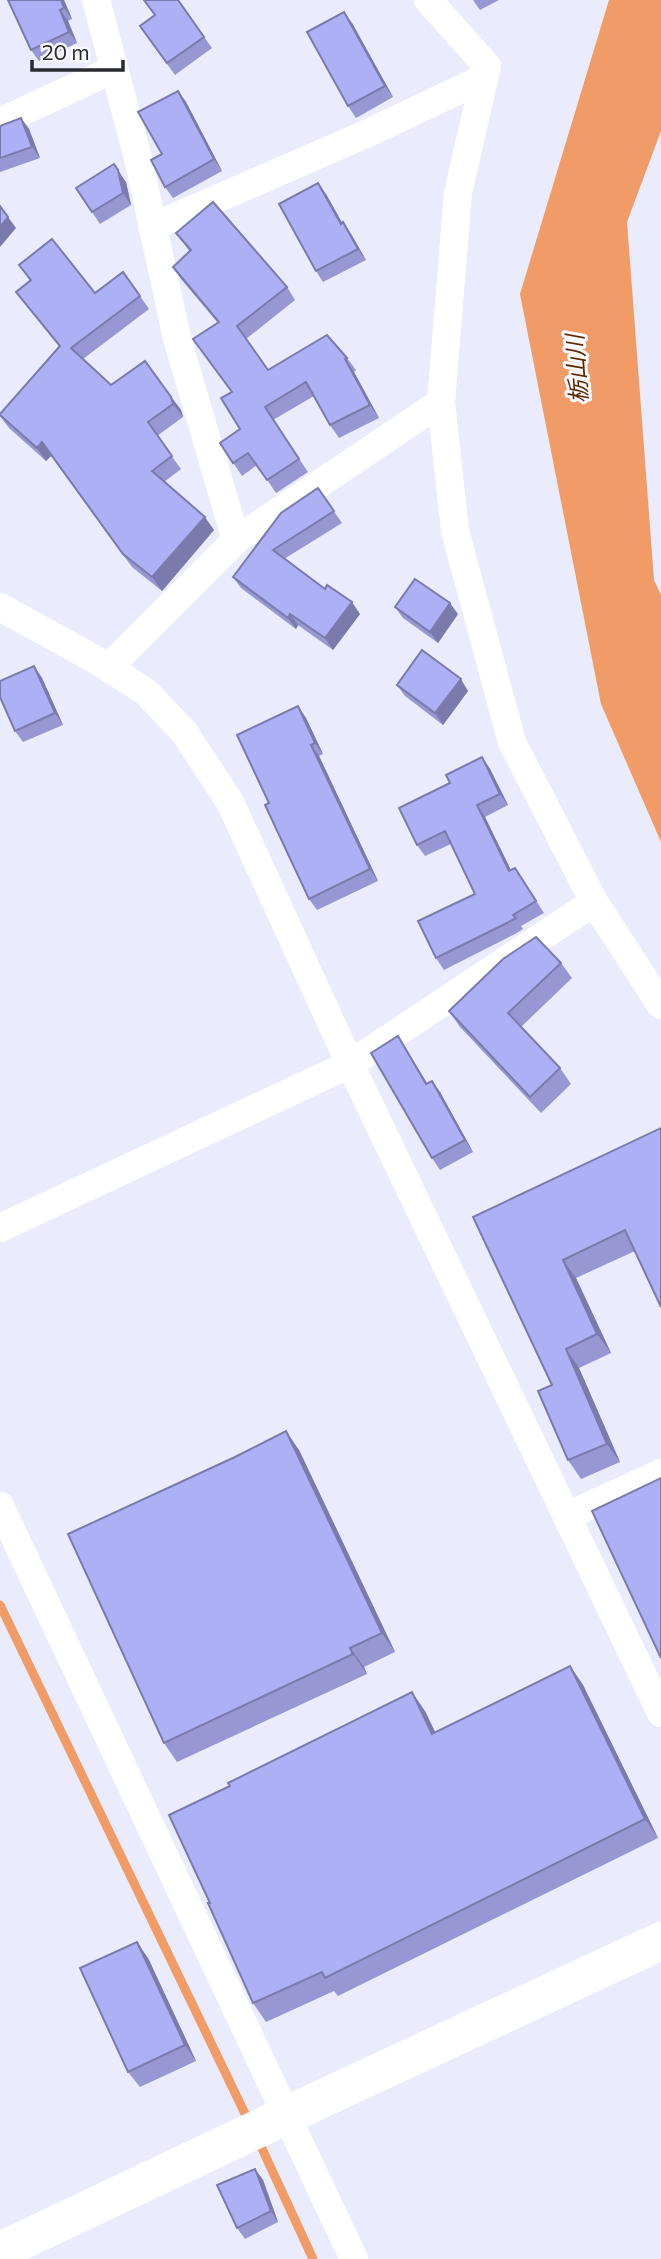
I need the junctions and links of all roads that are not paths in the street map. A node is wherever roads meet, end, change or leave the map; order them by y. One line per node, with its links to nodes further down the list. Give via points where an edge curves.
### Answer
1 (96, 0): 3 (street)
2 (428, 0): 4 (street, via 487,66)
3 (114, 68): 5 (street); 6 (street)
4 (484, 78): 6 (street); 7 (street, via 458,192)
5 (0, 122)
6 (152, 227): 8 (street, via 177,338)
7 (441, 402): 8 (street); 11 (street, via 455,531 512,742)
8 (236, 540): 10 (street)
9 (0, 607): 10 (street)
10 (108, 668): 13 (street, via 146,692 184,732 230,802)
11 (594, 902): 12 (street); 13 (street)
12 (661, 1005)
13 (350, 1064): 14 (street); 17 (street)
14 (0, 1228)
15 (661, 1473): 17 (street)
16 (0, 1506): 20 (street)
17 (567, 1516): 18 (street)
18 (661, 1713)
19 (661, 1941): 20 (street)
20 (287, 2115): 21 (street); 22 (street)
21 (0, 2251)
22 (354, 2259)

